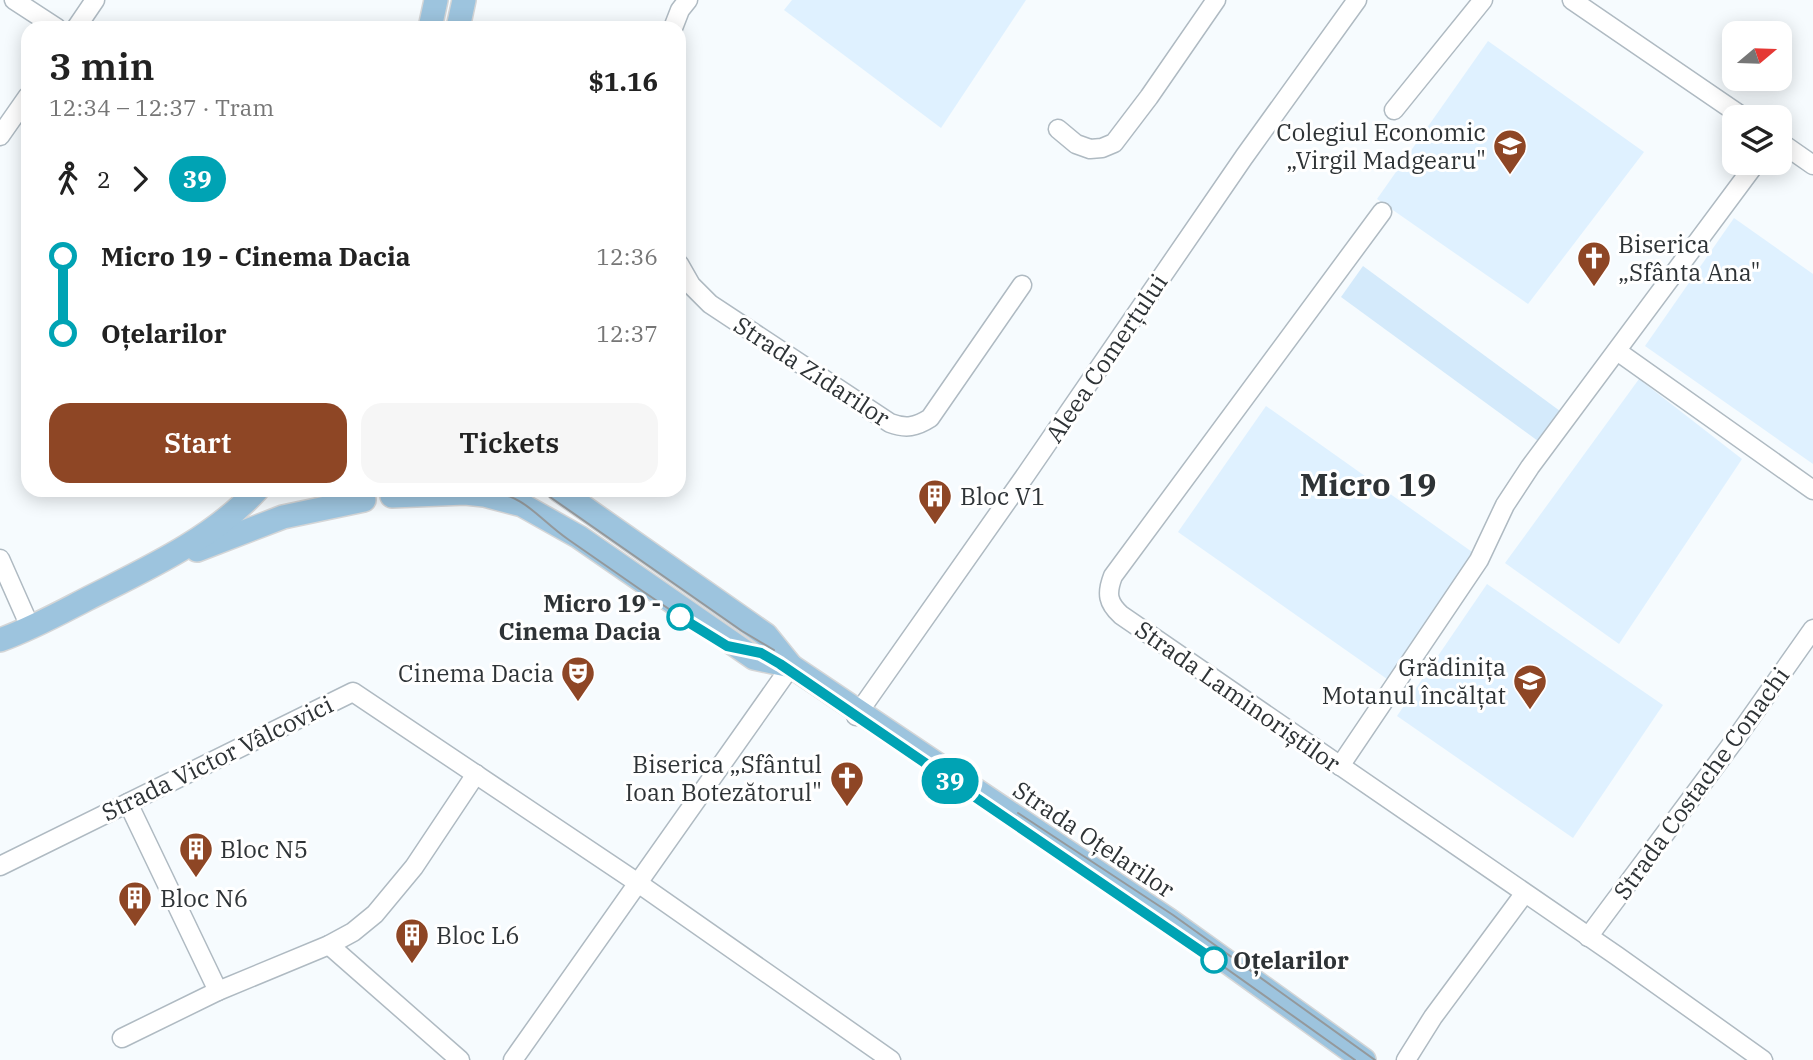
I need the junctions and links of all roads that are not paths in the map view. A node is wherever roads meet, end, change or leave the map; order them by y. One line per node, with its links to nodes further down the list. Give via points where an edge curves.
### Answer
1 (15, 0): 10 (street)
2 (95, 0): 11 (street)
3 (436, 0): 12 (main road)
4 (464, 0): 13 (main road)
5 (688, 0): 14 (street)
6 (1216, 0): 18 (street, via 1114,143 1090,149)
7 (1357, 0): 39 (street, Aleea Comerțului)
8 (1483, 0): 17 (street)
9 (1572, 0): 15 (street)
10 (46, 21)
11 (81, 21)
12 (432, 21)
13 (460, 21)
14 (676, 21)
15 (1725, 105)
16 (21, 106): 19 (street)
17 (1394, 110)
18 (1058, 129)
19 (0, 136)
20 (1792, 150): 21 (street)
21 (1813, 165)
22 (1747, 175): 26 (street)
23 (1381, 212): 40 (street, Strada Laminoriștilor, via 1113,576 1108,598 1121,615)
24 (686, 276): 25 (street, Strada Zidarilor, via 718,309 890,423 909,427 930,418)
25 (1022, 285)
26 (1617, 351): 27 (street); 40 (street, via 1505,505 1479,560)
27 (1813, 490)
28 (249, 497): 35 (main road, via 223,521)
29 (356, 497): 33 (main road)
30 (387, 497): 33 (main road, Strada Oțelarilor)
31 (492, 497): 38 (main road, Strada Oțelarilor, via 522,505 579,537 754,658)
32 (569, 497): 38 (main road, Strada Oțelarilor, via 766,635)
33 (364, 500): 35 (main road, Strada Oțelarilor, via 283,517)
34 (0, 559): 37 (street)
35 (158, 564): 37 (main road)
36 (1813, 629): 46 (street, Strada Costache Conachi)
37 (12, 637)
38 (791, 666): 39 (main road, Strada Oțelarilor); 44 (street)
39 (857, 715): 53 (main road, Strada Oțelarilor, via 1159,914)
40 (1340, 766): 45 (street, Strada Laminoriștilor)
41 (476, 775): 42 (street, Strada Victor Vâlcovici, via 353,692); 44 (street, Strada Victor Vâlcovici); 47 (street, via 414,867 375,914)
42 (128, 803): 43 (street, Strada Victor Vâlcovici); 48 (street)
43 (0, 866)
44 (638, 883): 51 (street); 52 (street, Strada Victor Vâlcovici)
45 (1524, 894): 46 (street, Strada Laminoriștilor); 54 (street)
46 (1588, 937): 55 (street, Strada Laminoriștilor)
47 (329, 945): 48 (street); 50 (street)
48 (218, 991): 49 (street)
49 (122, 1038)
50 (460, 1060)
51 (513, 1060)
52 (891, 1060)
53 (1364, 1060)
54 (1406, 1060)
55 (1763, 1060)

